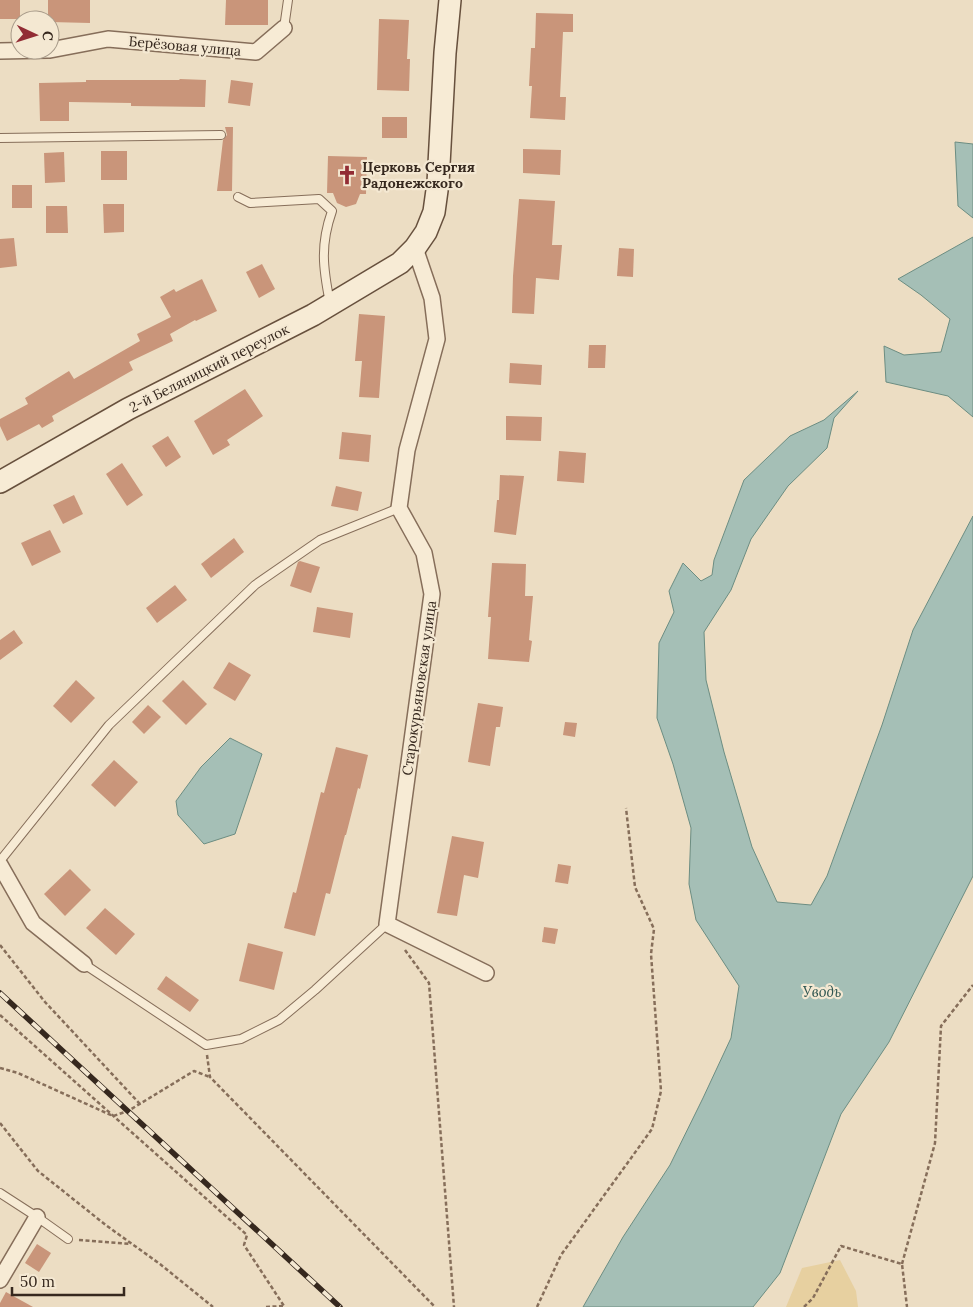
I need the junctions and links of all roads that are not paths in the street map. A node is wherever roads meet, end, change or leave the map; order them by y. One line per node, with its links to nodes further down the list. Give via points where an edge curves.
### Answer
1 (288, 0): 3 (lane, Берёзовая улица)
2 (450, 0): 8 (main road, via 434,212)
3 (284, 28): 4 (street, Берёзовая улица, via 256,52 108,39)
4 (60, 48)
5 (221, 135): 6 (lane)
6 (0, 138)
7 (238, 198): 9 (lane, via 250,203 319,200 332,211 323,253)
8 (415, 248): 9 (main road, 2-й Беляницкий переулок, via 400,263); 11 (street, via 432,298 437,339 407,450)
9 (330, 305): 10 (main road, 2-й Беляницкий переулок, via 128,409)
10 (0, 482)
11 (399, 508): 12 (lane, via 320,540 254,585 109,725); 13 (street, Старокурьяновская улица, via 424,553 432,594)
12 (0, 863): 14 (street, via 33,922)
13 (387, 924): 14 (lane, via 279,1020 241,1039 206,1045); 15 (street)
14 (84, 964)
15 (486, 973)
16 (0, 1193): 17 (lane)
17 (38, 1217): 18 (lane); 19 (street)
18 (68, 1239)
19 (0, 1280)

